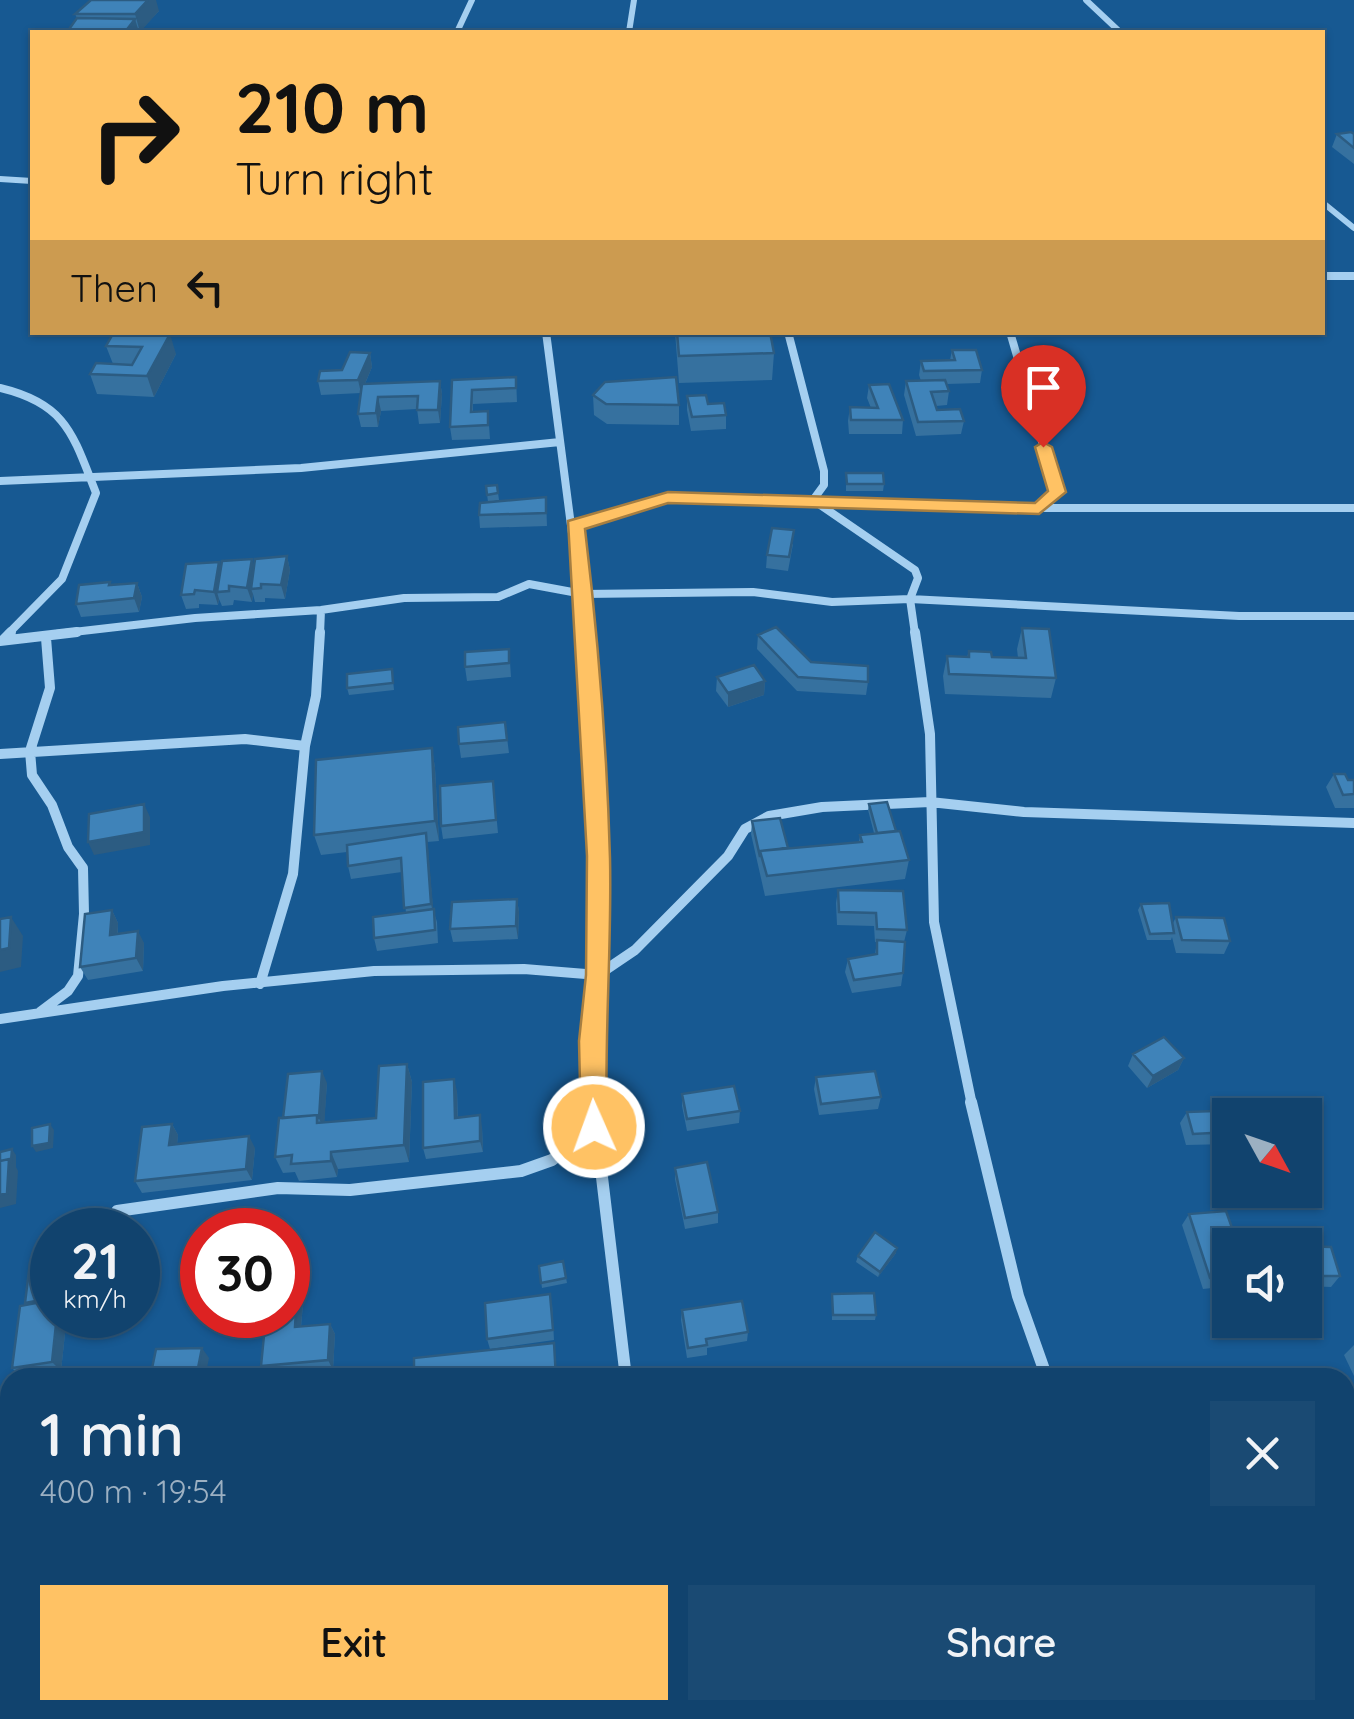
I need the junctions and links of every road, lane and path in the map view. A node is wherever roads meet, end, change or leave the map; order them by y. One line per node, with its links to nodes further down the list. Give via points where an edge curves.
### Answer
1 (472, 0): 4 (street)
2 (634, 0): 5 (street)
3 (1086, 0): 6 (street)
4 (459, 30)
5 (629, 30)
6 (1118, 30)
7 (0, 179): 8 (street)
8 (30, 181)
9 (1325, 204): 10 (street)
10 (1354, 228)
11 (1325, 276): 12 (street)
12 (1354, 276)
13 (546, 335): 17 (street)
14 (789, 335): 20 (street, via 824,471 824,486)
15 (1011, 335): 21 (street, via 1057,492)
16 (0, 388): 18 (street, via 62,413)
17 (560, 442): 18 (street, via 314,467); 23 (street)
18 (89, 476): 19 (street); 29 (street, via 96,493 62,579)
19 (0, 480)
20 (813, 500): 21 (street); 23 (street, via 668,498); 25 (street, via 915,570)
21 (1039, 508): 22 (street)
22 (1354, 508)
23 (575, 526): 24 (street)
24 (583, 594): 25 (street); 26 (street, via 528,584 498,597 404,598); 35 (street)
25 (910, 599): 27 (street); 33 (street, via 930,734)
26 (320, 610): 28 (street); 30 (street, via 316,696)
27 (1354, 616)
28 (46, 638): 29 (street); 31 (street, via 50,688)
29 (2, 641)
30 (305, 746): 31 (street, via 245,739); 36 (street, via 293,874)
31 (30, 751): 32 (street); 37 (street, via 32,775 84,868 78,976)
32 (0, 754)
33 (930, 802): 34 (street, via 1024,812); 35 (street, via 769,816 745,829 728,856 634,950); 42 (street, via 934,922 964,1073 1018,1296)
34 (1354, 823)
35 (598, 975): 36 (street, via 463,969); 39 (street)
36 (260, 984): 37 (street)
37 (39, 1014): 38 (street)
38 (0, 1019)
39 (594, 1127): 40 (street, via 552,1160 521,1171 417,1186 278,1188); 41 (street)
40 (138, 1208)
41 (625, 1368)
42 (1044, 1368)

